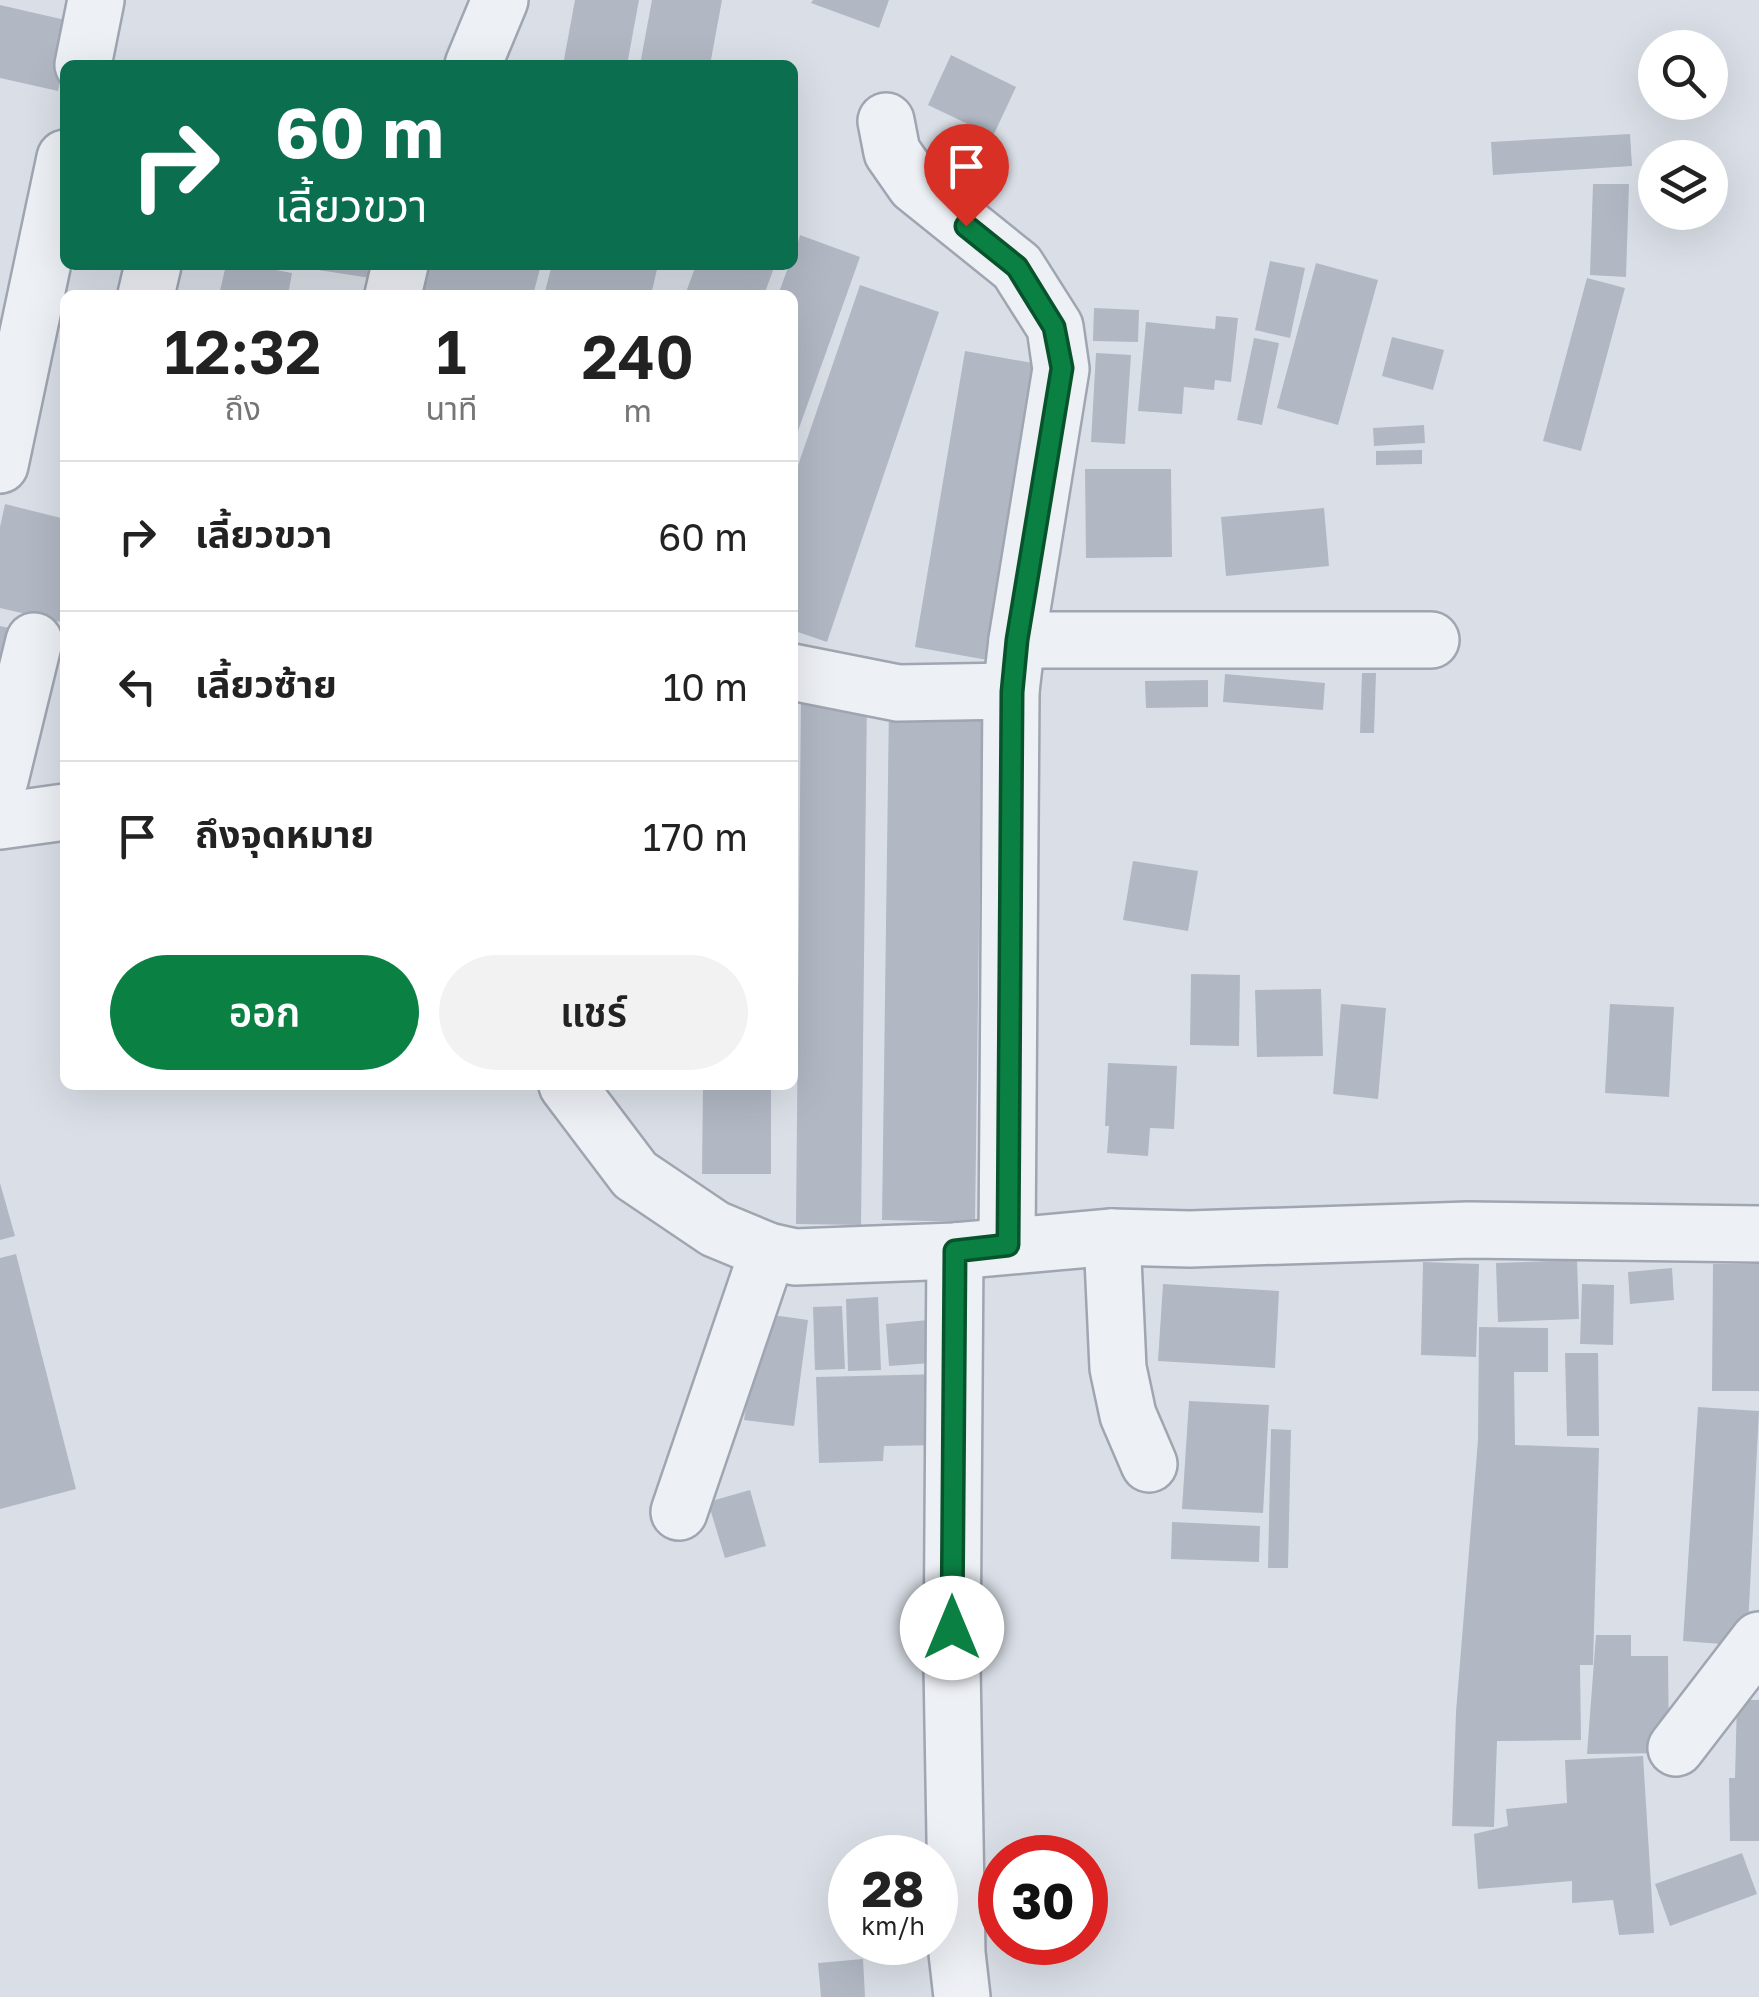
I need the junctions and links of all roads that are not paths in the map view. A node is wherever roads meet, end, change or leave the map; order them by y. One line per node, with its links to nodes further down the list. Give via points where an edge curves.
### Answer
1 (96, 0): 3 (street)
2 (500, 0): 4 (street)
3 (84, 60)
4 (475, 60)
5 (886, 122): 11 (street, via 892,152 915,184 1017,267 1054,327 1062,368)
6 (60, 210): 7 (street)
7 (48, 334): 8 (street)
8 (0, 465)
9 (1432, 640): 11 (street)
10 (34, 642): 13 (street)
11 (1014, 666): 12 (street, via 898,694); 19 (street)
12 (798, 673)
13 (0, 780)
14 (60, 813): 15 (street)
15 (0, 821)
16 (571, 1090): 20 (street, via 635,1175 715,1228)
17 (1759, 1234): 18 (street, via 1468,1230)
18 (1112, 1237): 19 (street); 21 (street, via 1118,1368)
19 (981, 1248): 20 (street, via 796,1257); 25 (street, via 952,1666)
20 (768, 1251): 22 (street)
21 (1149, 1464)
22 (679, 1512)
23 (1759, 1640): 24 (street)
24 (1676, 1748)
25 (962, 1997)

